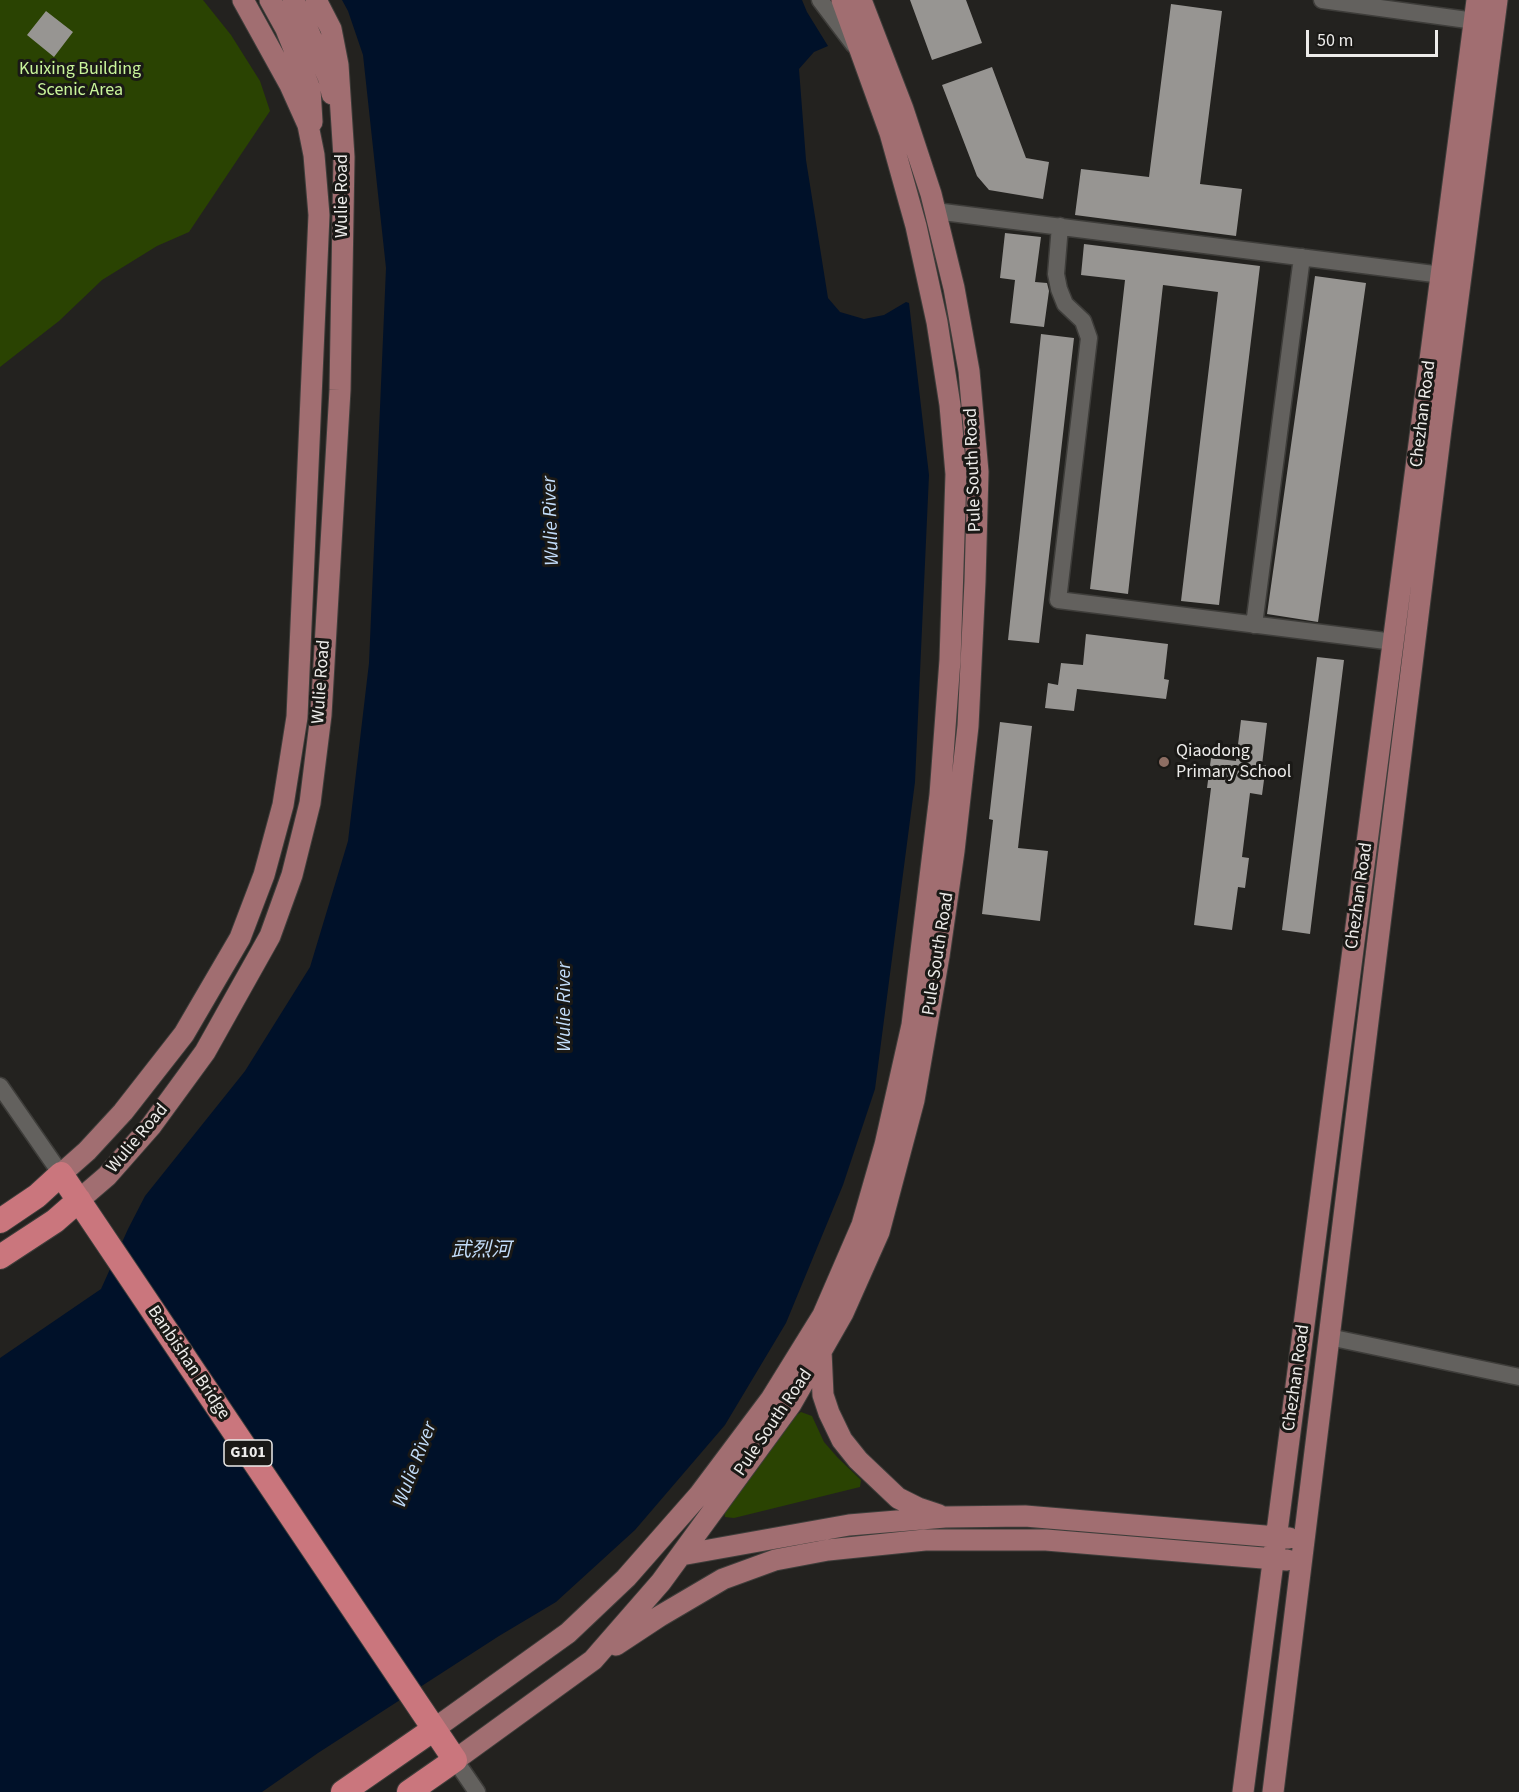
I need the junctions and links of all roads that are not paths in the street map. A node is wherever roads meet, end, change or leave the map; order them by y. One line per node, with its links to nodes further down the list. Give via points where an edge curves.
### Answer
1 (243, 0): 15 (main road, Wulie Road, via 299,105)
2 (270, 0): 15 (main road, via 310,89)
3 (293, 0): 16 (main road, via 329,79)
4 (316, 0): 16 (main road, Wulie Road, via 331,29 338,64)
5 (820, 0): 14 (street)
6 (842, 0): 14 (main road, Pule South Road)
7 (861, 0): 13 (main road, Pule South Road)
8 (867, 0): 13 (street)
9 (1323, 0): 12 (street)
10 (1477, 0): 12 (main road, Chezhan Road)
11 (1497, 0): 28 (main road, Chezhan Road)
12 (1474, 21): 20 (main road, Chezhan Road)
13 (875, 38): 17 (main road, Pule South Road, via 903,109)
14 (862, 56): 38 (main road, Pule South Road, via 890,134 916,226 937,322 956,474 950,660 940,795 912,1024 885,1144 862,1225 822,1315 771,1399 699,1494 626,1578 568,1633)
15 (314, 155): 24 (main road, Wulie Road, via 318,226 297,717 283,806 264,875 240,938 184,1034 123,1112)
16 (344, 157): 25 (main road, Wulie Road, via 340,390 321,715 310,802 297,854 270,936 206,1053 151,1126 107,1176)
17 (935, 210): 18 (street); 29 (main road, Pule South Road, via 969,371 978,472 968,726 954,851 915,1100 879,1232 843,1313)
18 (1060, 226): 19 (street); 21 (street, via 1056,274 1059,289 1065,303 1083,321 1089,338 1058,600)
19 (1302, 257): 20 (street); 21 (street)
20 (1442, 275): 22 (main road, Chezhan Road)
21 (1254, 625): 22 (street)
22 (1394, 642): 32 (main road, Chezhan Road)
23 (0, 1086): 24 (street)
24 (61, 1174): 25 (highway, G101); 26 (highway, Wulie Road)
25 (79, 1200): 27 (highway, Wulie Road); 38 (highway, Banbishan Bridge / G101)
26 (0, 1221)
27 (0, 1257)
28 (1329, 1337): 30 (street); 33 (main road, Chezhan Road)
29 (821, 1351): 31 (main road, via 823,1395 842,1440 898,1498); 34 (main road, Pule South Road, via 791,1404)
30 (1519, 1377)
31 (945, 1517): 32 (main road, via 1025,1516); 34 (main road, via 849,1525)
32 (1276, 1537): 33 (main road); 35 (main road, Chezhan Road)
33 (1304, 1539): 36 (main road, Chezhan Road)
34 (681, 1555): 37 (main road, Pule South Road)
35 (1273, 1559): 36 (main road); 37 (main road, via 1046,1540 925,1540 828,1550 775,1560 723,1580); 43 (main road, Chezhan Road)
36 (1301, 1561): 44 (main road, Chezhan Road)
37 (593, 1660): 39 (main road, Pule South Road)
38 (434, 1729): 39 (highway, G101); 40 (highway)
39 (454, 1760): 41 (highway); 42 (street)
40 (344, 1792)
41 (409, 1792)
42 (477, 1792)
43 (1243, 1792)
44 (1273, 1792)

